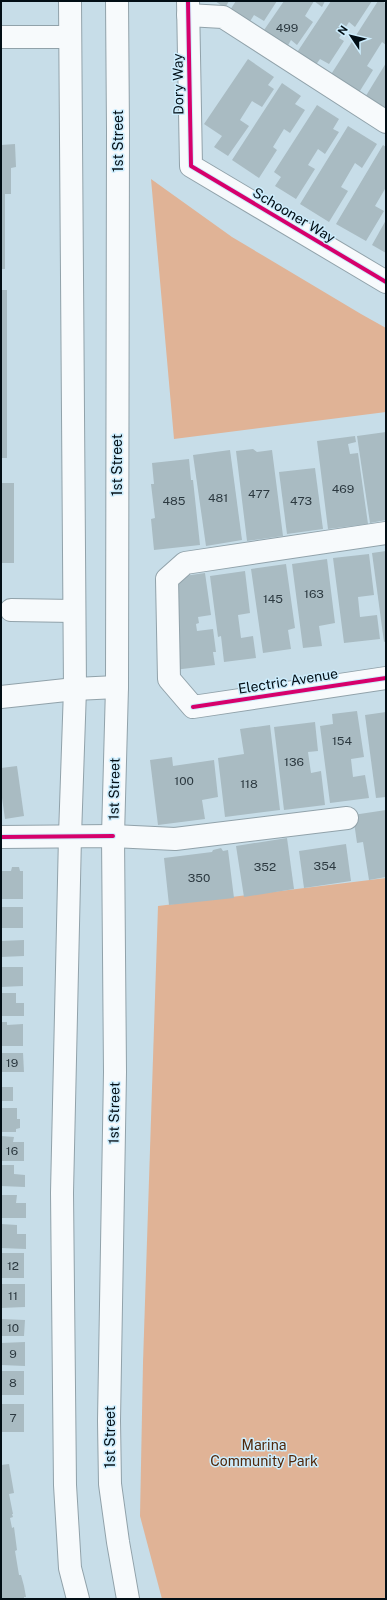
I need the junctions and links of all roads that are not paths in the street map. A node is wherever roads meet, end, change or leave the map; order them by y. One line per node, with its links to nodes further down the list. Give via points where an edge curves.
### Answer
1 (70, 1): 5 (main road)
2 (117, 1): 13 (main road, 1st Street)
3 (188, 8): 6 (main road, via 223,17); 7 (main road, Dory Way)
4 (1, 37): 5 (main road)
5 (70, 37): 11 (main road)
6 (386, 122)
7 (191, 166): 8 (main road, Schooner Way)
8 (386, 282)
9 (386, 533): 12 (main road, Electric Avenue, via 185,563 167,579 169,679 193,707)
10 (11, 610): 11 (main road)
11 (74, 611): 14 (main road)
12 (386, 678)
13 (117, 686): 14 (main road); 18 (main road, 1st Street)
14 (75, 689): 15 (main road); 17 (main road)
15 (1, 697)
16 (347, 818): 18 (main road, via 175,839)
17 (70, 836): 18 (main road); 19 (main road); 20 (main road, via 62,1193 64,1461 70,1568)
18 (113, 836): 21 (main road, 1st Street, via 115,1072 110,1484)
19 (1, 837)
20 (78, 1599)
21 (128, 1599)

